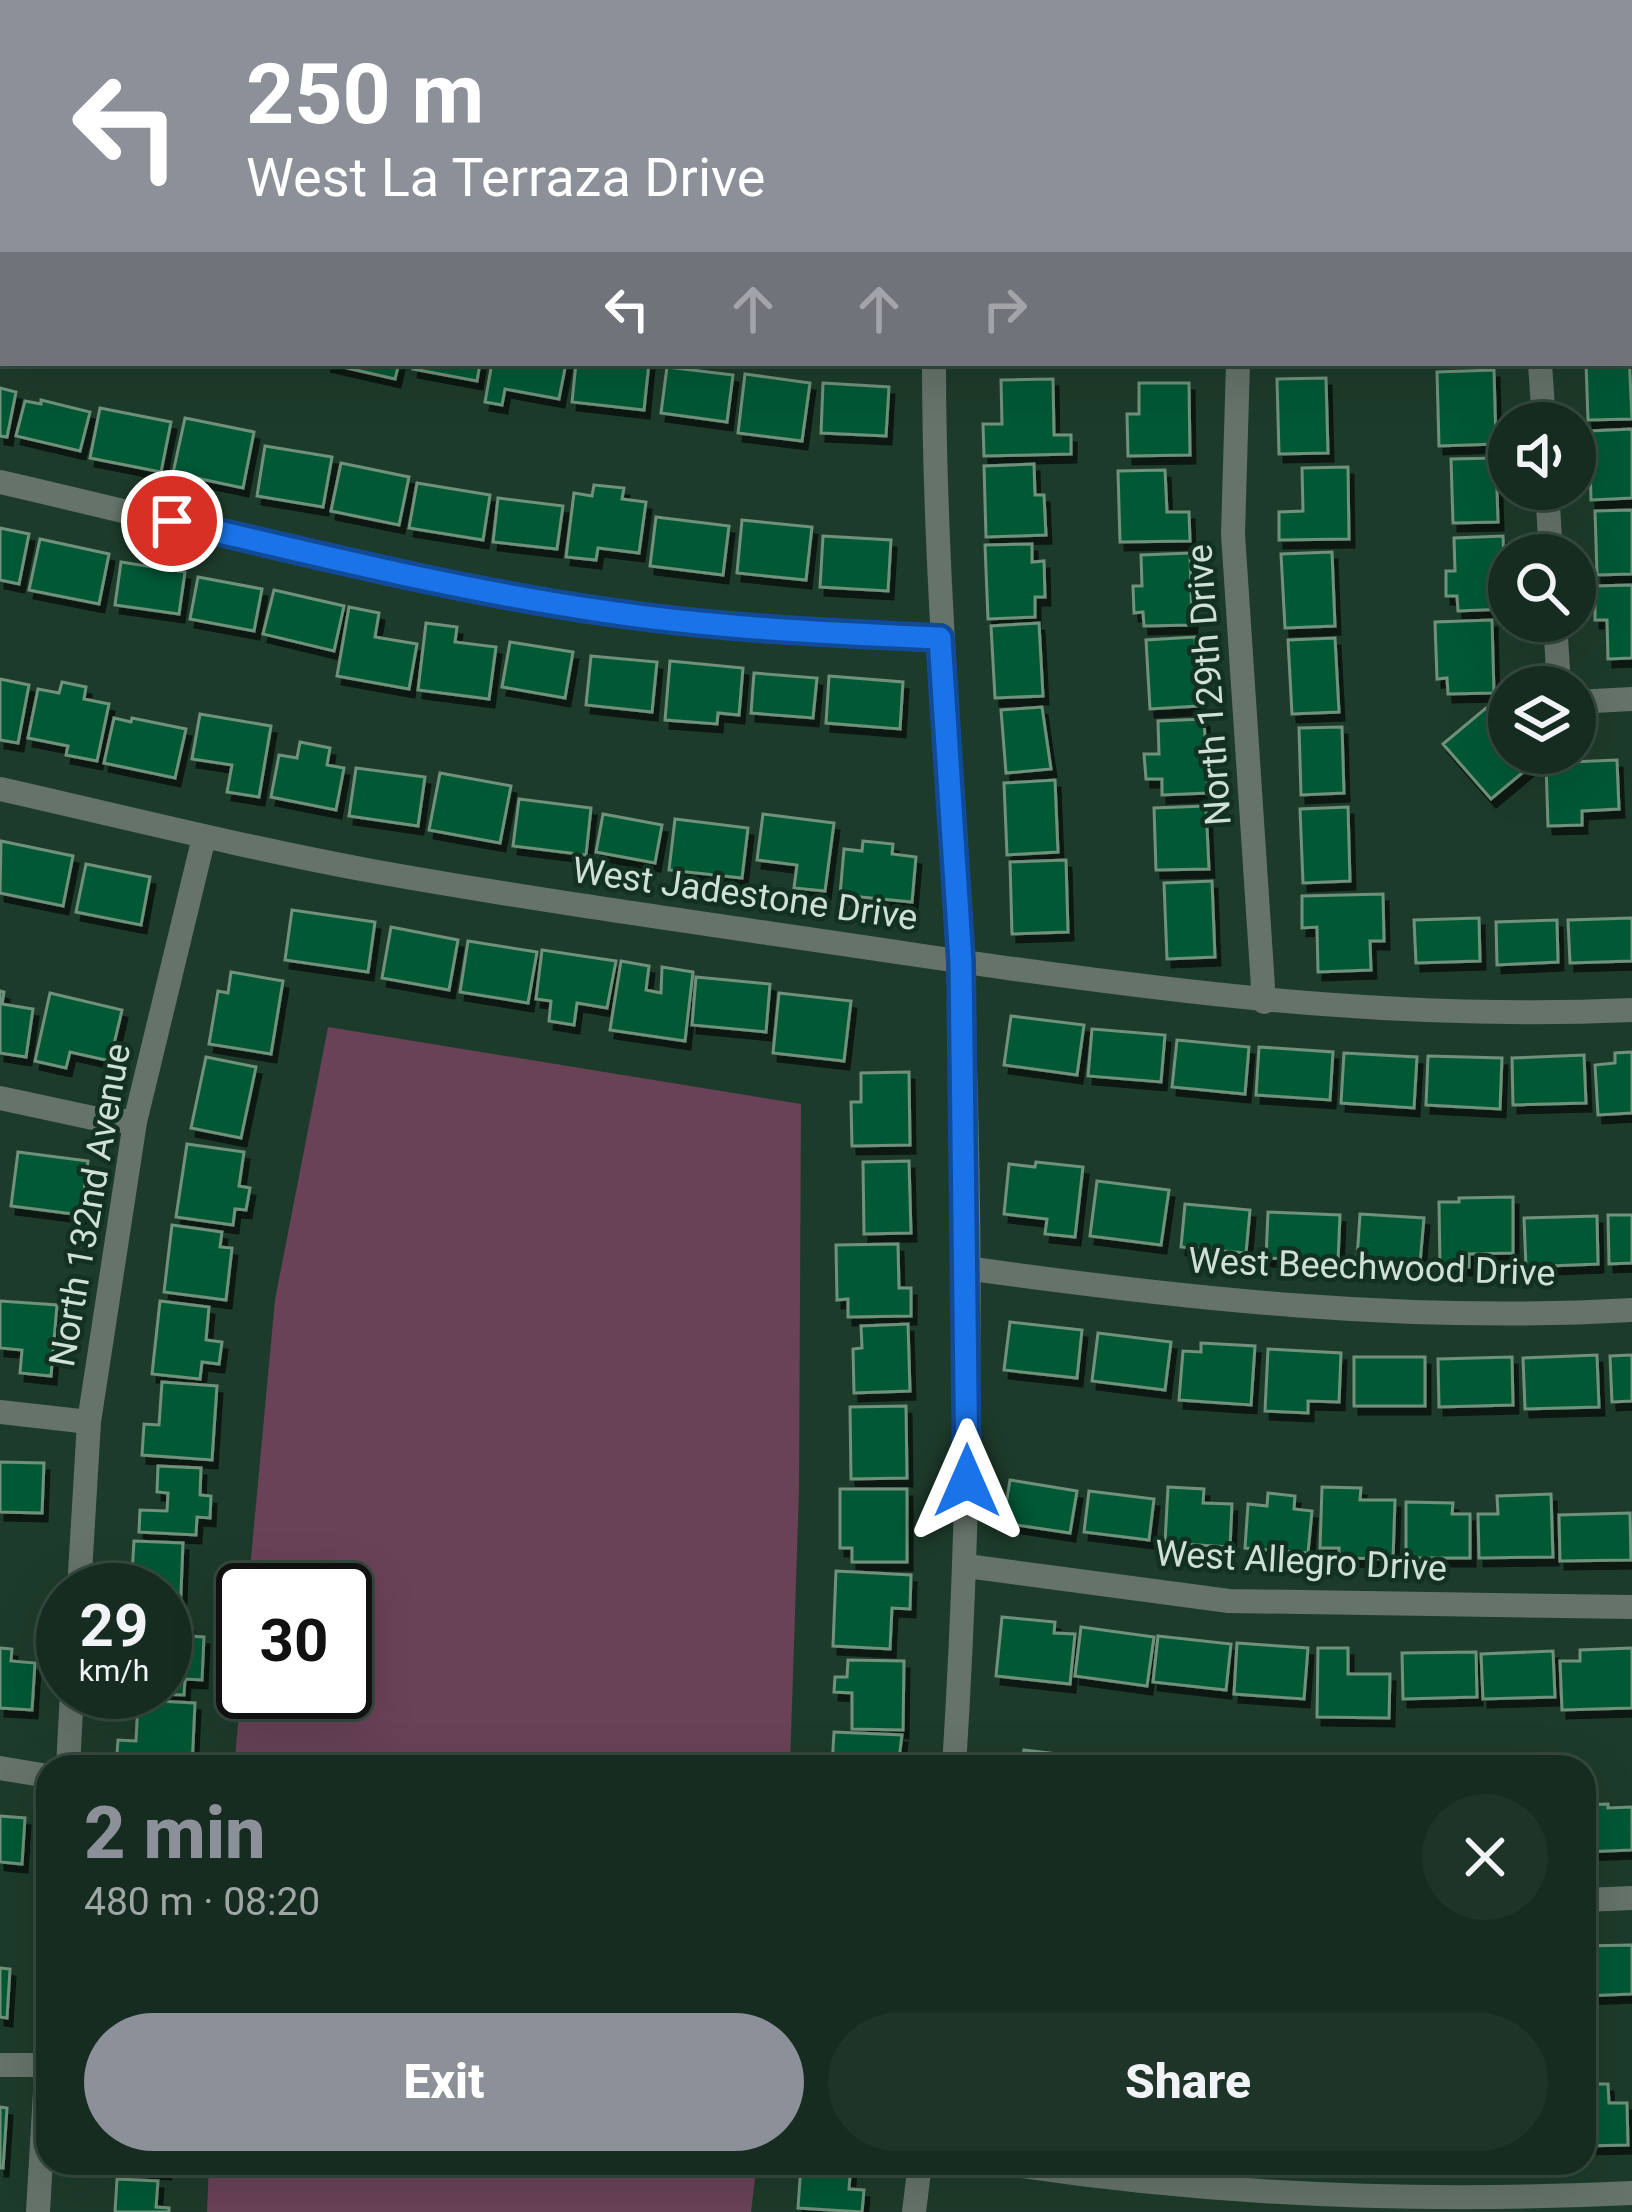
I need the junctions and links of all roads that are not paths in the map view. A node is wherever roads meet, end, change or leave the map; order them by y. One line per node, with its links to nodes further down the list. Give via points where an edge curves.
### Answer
1 (934, 366): 6 (street)
2 (1238, 366): 12 (street, North 129th Drive, via 1233,534)
3 (1540, 366): 4 (street)
4 (1543, 402)
5 (0, 482): 6 (street, via 605,612)
6 (940, 638): 11 (street)
7 (1632, 699): 8 (street)
8 (1596, 701)
9 (0, 789): 10 (street, West Jadestone Drive)
10 (204, 837): 11 (street, West Jadestone Drive, via 562,904); 15 (street, North 132nd Avenue)
11 (961, 962): 12 (street, West Jadestone Drive); 16 (street)
12 (1264, 1002): 13 (street, West Jadestone Drive, via 1424,1012)
13 (1632, 1010)
14 (0, 1098): 15 (street)
15 (135, 1122): 19 (street, North 132nd Avenue)
16 (966, 1268): 17 (street, West Beechwood Drive, via 1283,1307); 21 (street)
17 (1632, 1310)
18 (0, 1412): 19 (street)
19 (89, 1422): 20 (street, North 132nd Avenue)
20 (81, 1563)
21 (967, 1566): 22 (street, West Allegro Drive, via 1229,1601); 25 (street)
22 (1632, 1607)
23 (71, 1719): 24 (street)
24 (69, 1755)
25 (955, 1755)
26 (0, 1768): 27 (street)
27 (36, 1774)
28 (1632, 1898): 29 (street)
29 (1596, 1900)
30 (36, 2056): 31 (street)
31 (0, 2065)
32 (40, 2175): 36 (street)
33 (919, 2175): 37 (street)
34 (1113, 2175): 35 (street, via 1463,2198)
35 (1632, 2193)
36 (38, 2212)
37 (914, 2212)

